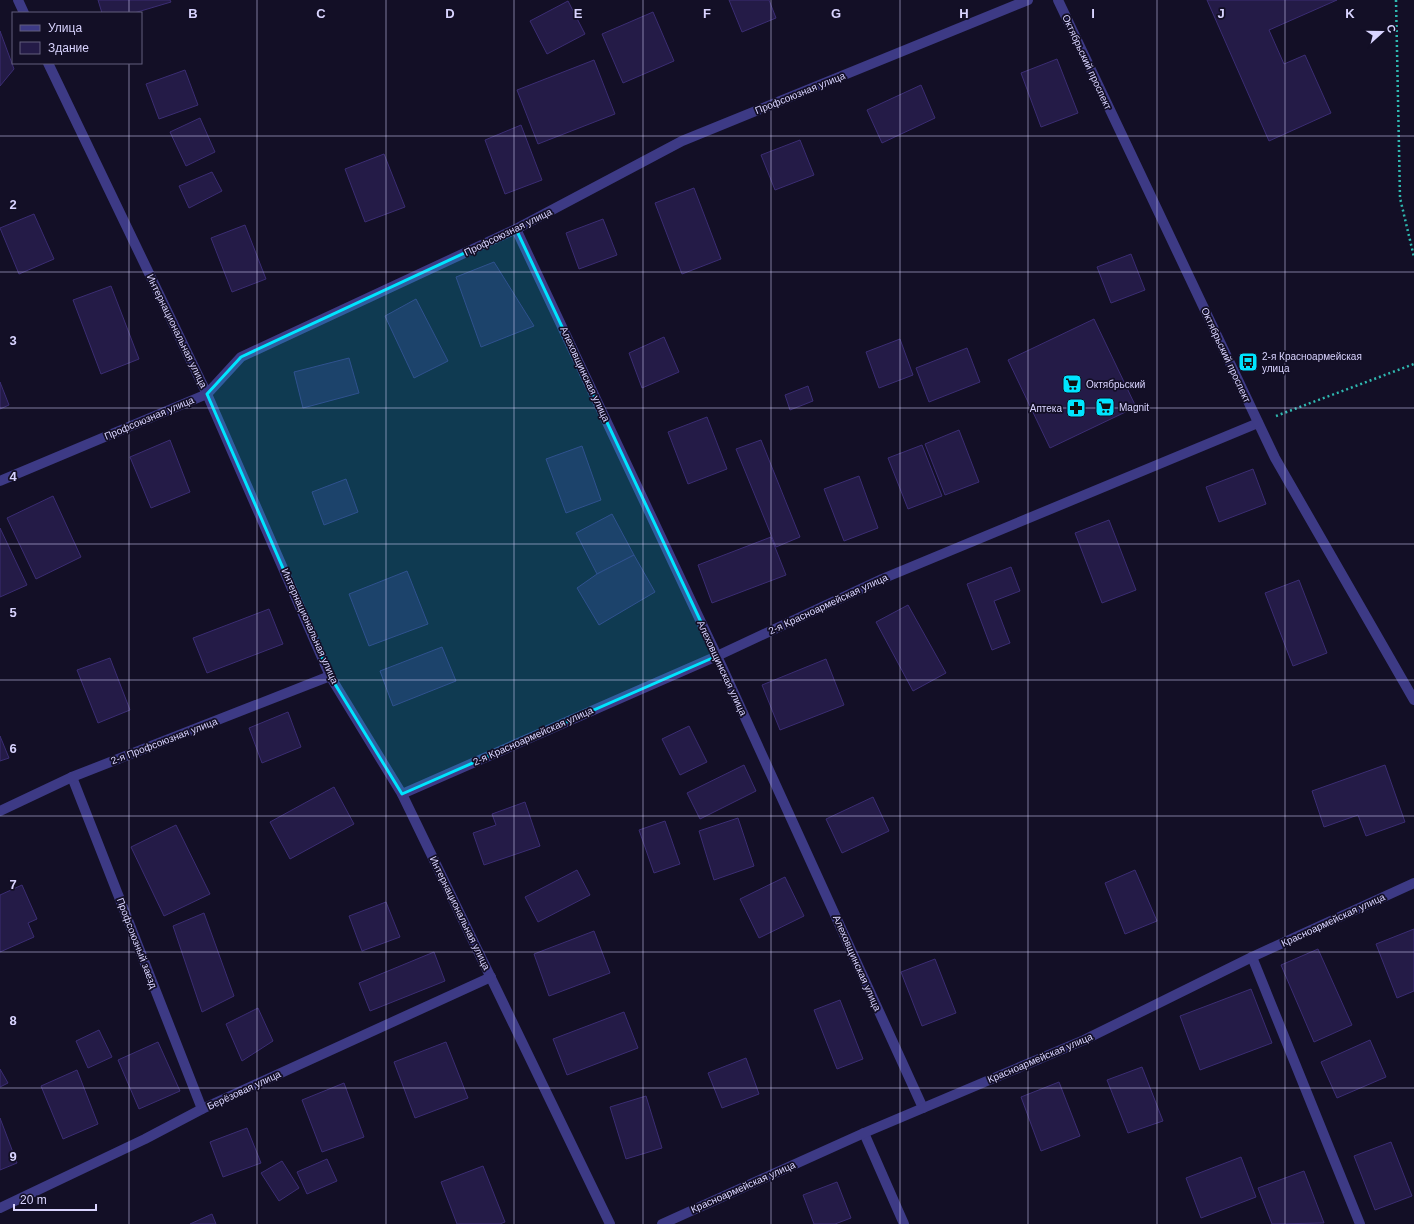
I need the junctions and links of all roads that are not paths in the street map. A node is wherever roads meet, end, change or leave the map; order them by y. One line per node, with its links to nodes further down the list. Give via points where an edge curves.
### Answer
1 (18, 0): 4 (street)
2 (1028, 0): 6 (street, Профсоюзная улица, via 682,142)
3 (1058, 0): 8 (street, Октябрьский проспект)
4 (24, 12)
5 (48, 64): 7 (street, Интернациональная улица)
6 (516, 229): 7 (street, Профсоюзная улица, via 241,357); 10 (street, Алеховщинская улица)
7 (207, 394): 9 (street, Профсоюзная улица); 11 (street, Интернациональная улица)
8 (1258, 423): 10 (street, 2-я Красноармейская улица, via 882,579); 12 (street, Октябрьский проспект, via 1275,458)
9 (0, 481)
10 (717, 656): 14 (street, 2-я Красноармейская улица); 19 (street, Алеховщинская улица)
11 (330, 676): 13 (street, 2-я Профсоюзная улица); 14 (street, Интернациональная улица)
12 (1414, 700)
13 (72, 777): 15 (street, 2-я Профсоюзная улица); 20 (street, Профсоюзный заезд)
14 (402, 794): 18 (street, Интернациональная улица)
15 (0, 811)
16 (1414, 883): 17 (street, Красноармейская улица)
17 (1252, 958): 19 (street, Красноармейская улица, via 1084,1040); 26 (street)
18 (491, 977): 20 (street, Берёзовая улица); 23 (street, Интернациональная улица)
19 (923, 1108): 21 (street, Красноармейская улица)
20 (202, 1109): 22 (street, Берёзовая улица)
21 (864, 1133): 24 (street, Красноармейская улица); 25 (street)
22 (0, 1208)
23 (610, 1224)
24 (662, 1224)
25 (904, 1224)
26 (1360, 1224)

